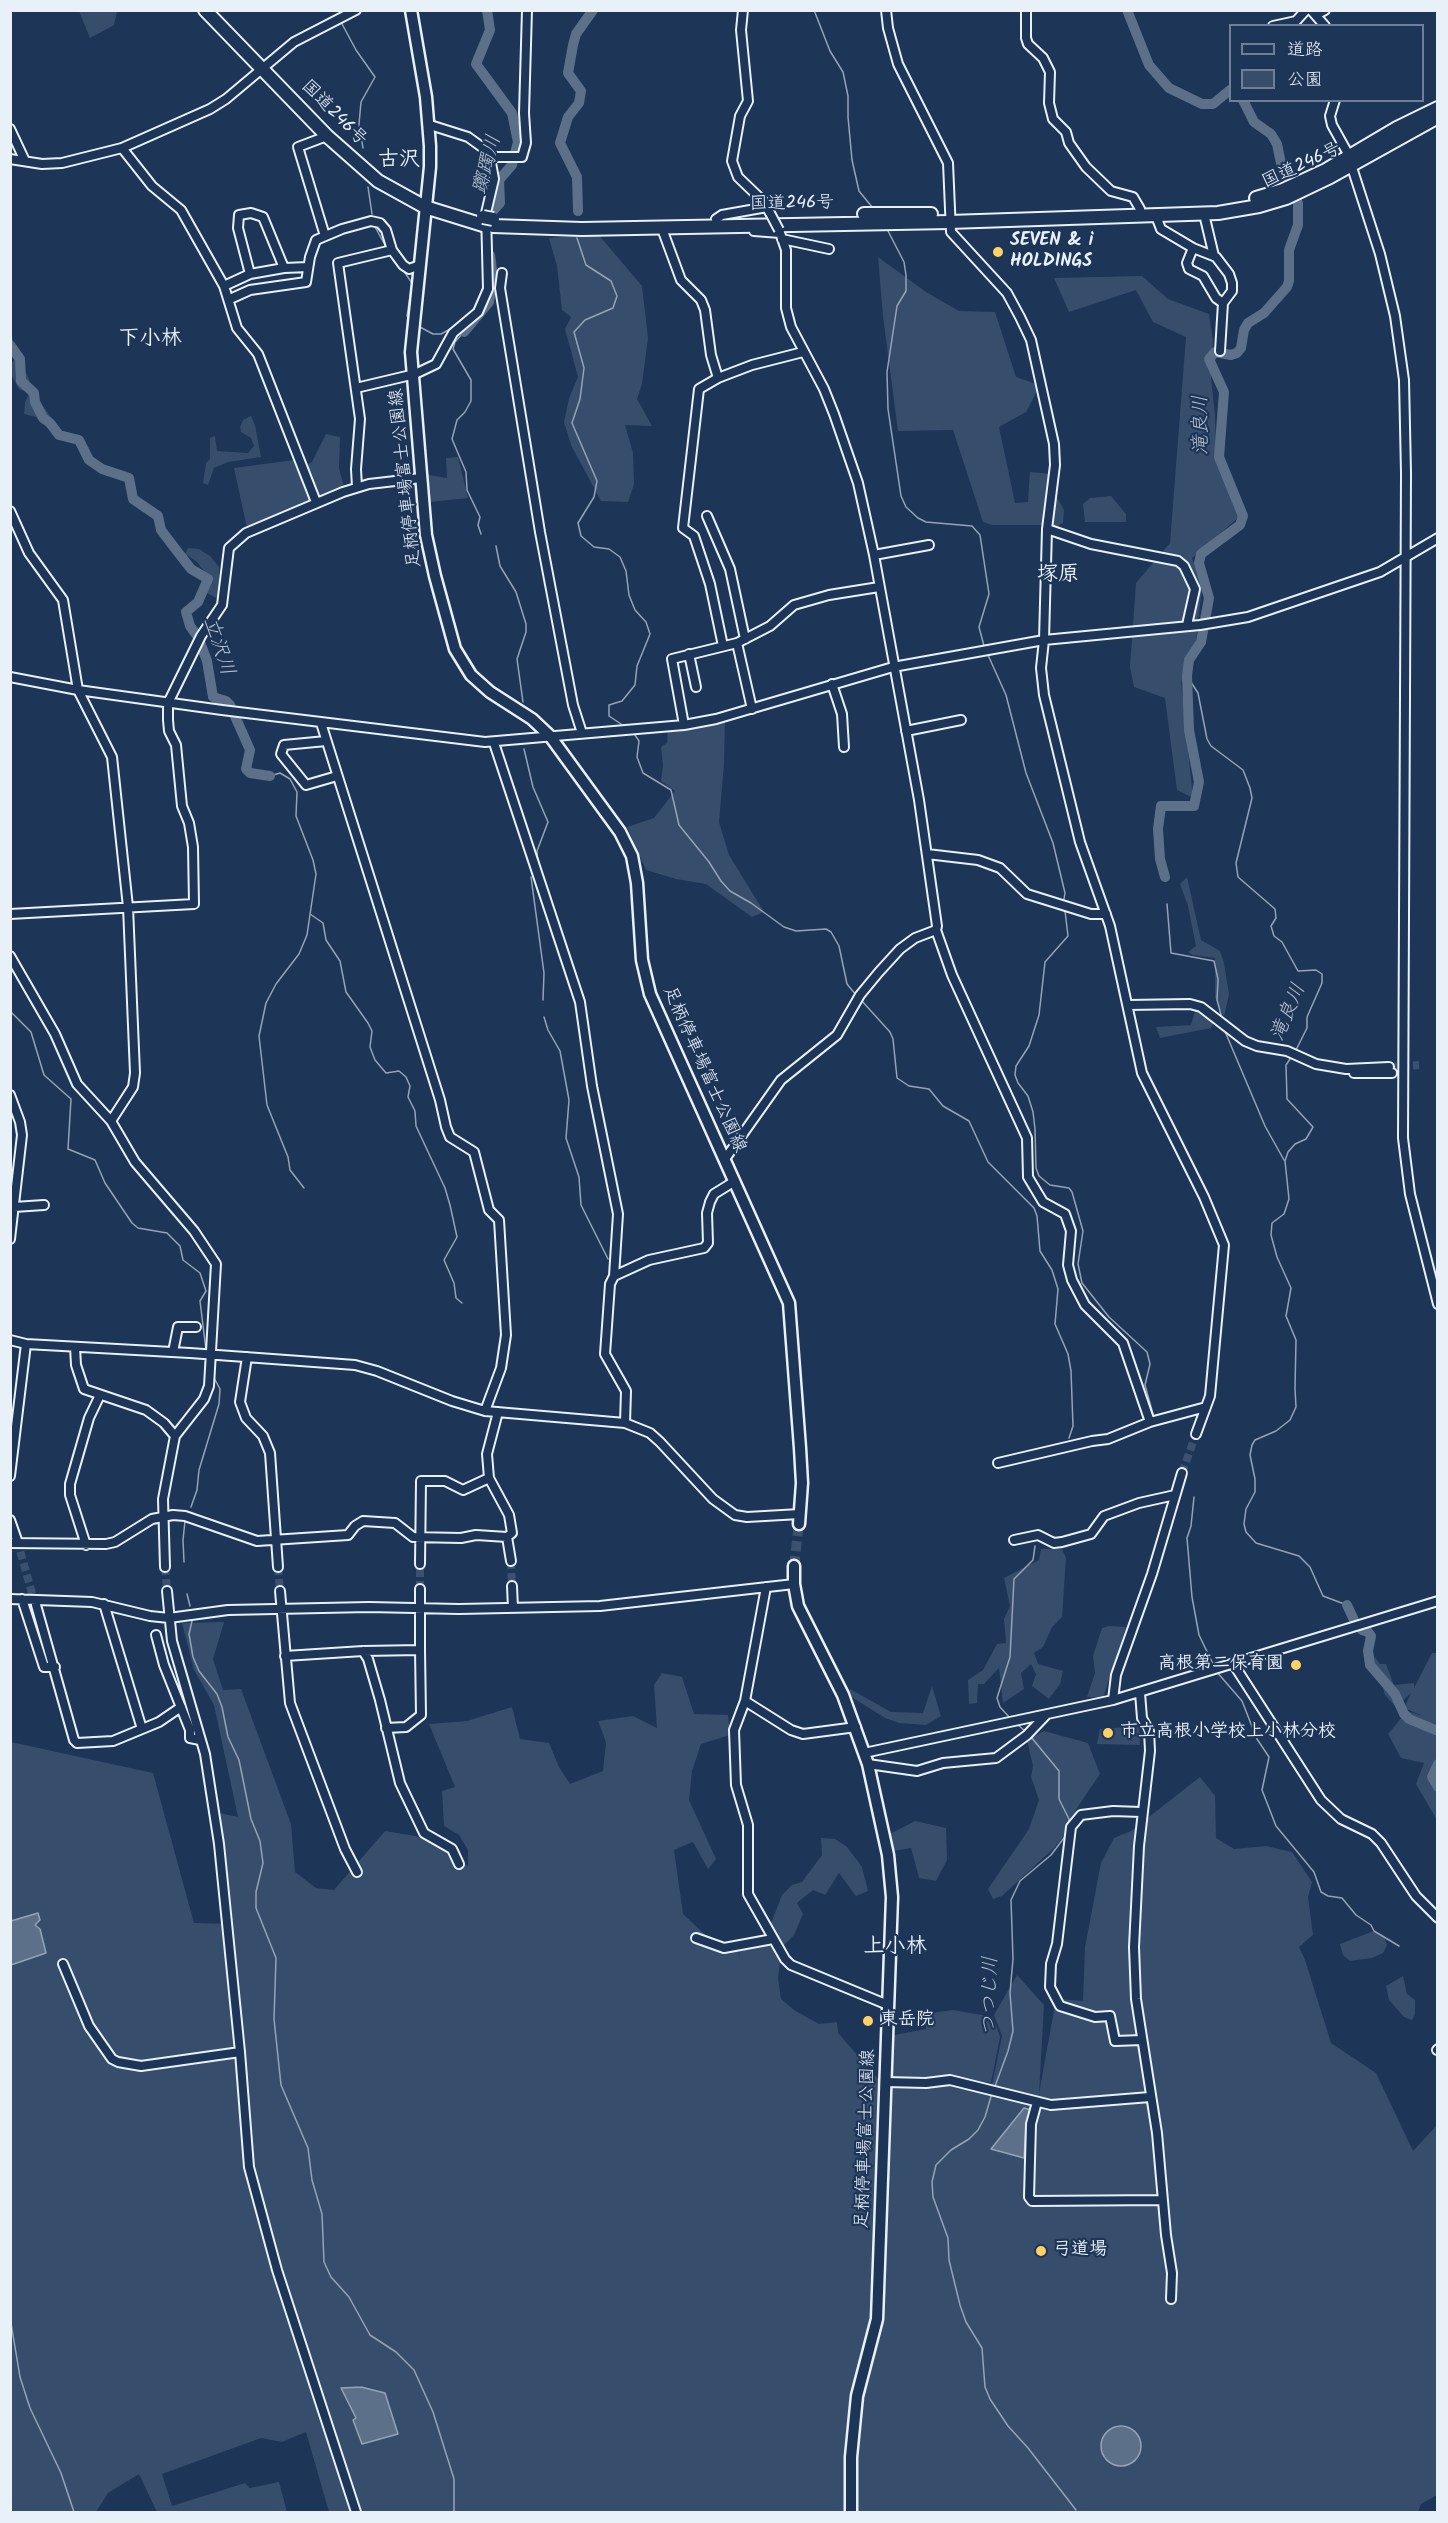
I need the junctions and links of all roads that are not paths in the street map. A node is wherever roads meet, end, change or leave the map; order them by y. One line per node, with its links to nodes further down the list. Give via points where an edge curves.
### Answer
1 (205, 10): 13 (highway, 国道246号)
2 (214, 10): 13 (highway, 国道246号)
3 (356, 10): 13 (street, via 294,42)
4 (411, 10): 17 (main road, 足柄停車場富士公園線)
5 (527, 10): 21 (street, via 526,142 522,157)
6 (743, 10): 28 (street, via 741,30 748,101 740,116 732,160 738,177)
7 (886, 10): 31 (street, via 898,64 948,163)
8 (1026, 10): 27 (street, via 1026,38 1050,72 1053,119 1066,132 1086,167 1111,191 1133,197)
9 (1306, 10): 12 (street, via 1296,21)
10 (1325, 10): 11 (street)
11 (1314, 13)
12 (1279, 24)
13 (264, 67): 19 (highway, 国道246号); 20 (street, via 210,109); 26 (highway, 国道246号, via 390,181)
14 (1334, 102): 24 (street, via 1330,116)
15 (1437, 108): 24 (highway, 国道246号, via 1396,128)
16 (1437, 117): 24 (highway, 国道246号)
17 (430, 125): 21 (street, via 468,137); 26 (main road, 足柄停車場富士公園線)
18 (10, 129): 23 (street)
19 (327, 136): 26 (highway, 国道246号, via 378,181); 36 (street, via 298,147)
20 (122, 148): 23 (street, via 62,163); 46 (street, via 152,186 181,210)
21 (490, 157): 48 (street, via 494,179 486,213)
22 (10, 159): 23 (street)
23 (25, 161)
24 (1349, 161): 25 (highway, 国道246号); 65 (street, via 1385,274 1400,348 1406,420)
25 (1284, 194): 27 (highway, 国道246号, via 1221,206); 29 (highway, 国道246号, via 1238,210)
26 (426, 204): 32 (highway, 国道246号); 41 (main road, 足柄停車場富士公園線)
27 (1140, 209): 31 (highway, 国道246号)
28 (769, 210): 33 (street, via 723,214); 35 (street, bridge)
29 (1204, 214): 30 (highway, 国道246号); 40 (street)
30 (1156, 216): 31 (highway, 国道246号); 37 (street, via 1161,229)
31 (949, 218): 33 (highway, 国道246号); 61 (street, via 956,240 1007,293 1030,340 1054,444)
32 (488, 222): 33 (highway, 国道246号); 34 (highway, 国道246号, via 582,229)
33 (713, 222): 34 (highway, 国道246号); 35 (street)
34 (661, 226): 54 (street, via 681,280 701,300 705,310)
35 (780, 234): 38 (street); 52 (street, via 786,250 786,308)
36 (325, 236): 39 (street, via 371,221 386,230); 42 (street, via 316,240)
37 (1193, 248): 40 (street); 50 (street, via 1187,263 1189,269 1203,276)
38 (829, 249)
39 (392, 250): 41 (street, via 409,269); 55 (street, via 338,263)
40 (1214, 256): 50 (street, via 1232,284)
41 (420, 265): 53 (main road, 足柄停車場富士公園線)
42 (308, 267): 43 (street); 49 (street, via 306,282 250,290)
43 (284, 268): 45 (street); 45 (street, via 263,217 239,215 238,228)
44 (502, 273): 47 (street)
45 (250, 274): 46 (street)
46 (224, 286): 49 (street)
47 (500, 288): 48 (street); 83 (street, via 542,543 573,705)
48 (488, 289): 53 (street, via 478,312 453,333 436,364)
49 (230, 299): 58 (street, via 237,328 258,354)
50 (1223, 303): 51 (street)
51 (1220, 351)
52 (803, 352): 54 (street); 64 (street, via 834,414 858,483)
53 (412, 375): 55 (street); 56 (main road, 足柄停車場富士公園線)
54 (718, 378): 70 (street, via 699,389 683,528 694,536 710,584)
55 (356, 388): 57 (street, via 360,419)
56 (421, 478): 57 (street); 84 (main road, 足柄停車場富士公園線, via 429,553 455,649 479,684 532,719)
57 (357, 487): 58 (street)
58 (316, 502): 77 (street, via 246,533 231,544 222,605 201,636)
59 (10, 512): 76 (street, via 29,553 63,600)
60 (707, 516): 69 (street, via 730,570)
61 (1047, 529): 67 (street, via 1091,544 1178,561 1195,589); 68 (street)
62 (1437, 538): 65 (street)
63 (929, 545): 64 (street)
64 (874, 555): 66 (street)
65 (1406, 558): 67 (street, via 1380,572 1248,617); 106 (street, via 1403,1137 1410,1194)
66 (879, 587): 69 (street, via 794,605 770,626); 72 (street)
67 (1187, 625): 68 (street)
68 (1044, 640): 72 (street); 92 (street, via 1044,695 1080,842)
69 (741, 641): 70 (street); 78 (street)
70 (723, 646): 71 (street)
71 (689, 654): 75 (street); 81 (street, via 672,659)
72 (893, 667): 74 (street); 82 (street)
73 (10, 677): 76 (street)
74 (832, 684): 78 (street); 87 (street, via 842,714)
75 (696, 687)
76 (78, 690): 77 (street); 90 (street, via 112,757)
77 (168, 703): 80 (street); 90 (street, via 182,806 193,847 194,904)
78 (752, 709): 81 (street)
79 (961, 720): 82 (street)
80 (321, 723): 85 (street); 86 (street)
81 (684, 725): 83 (street)
82 (906, 731): 89 (street)
83 (582, 733): 84 (street)
84 (550, 736): 86 (street); 99 (main road, 足柄停車場富士公園線, via 627,844 636,869 642,960 650,994)
85 (326, 741): 88 (street); 88 (street, via 284,745 281,754 306,785)
86 (494, 743): 105 (street, via 580,1002 592,1086 618,1214)
87 (844, 747)
88 (338, 776): 116 (street, via 446,1127 450,1137 474,1152 489,1210 500,1220 506,1335 501,1368)
89 (927, 854): 92 (street, via 978,860 1000,868 1027,894 1091,914); 93 (street)
90 (128, 907): 91 (street); 98 (street, via 135,1073 133,1087)
91 (10, 914)
92 (1106, 914): 95 (street)
93 (936, 930): 99 (street, via 900,949 860,994 837,1035 781,1080); 118 (street, via 952,975 1027,1138 1028,1177 1043,1202 1065,1214 1071,1231 1068,1265 1072,1280 1085,1305 1123,1343)
94 (10, 956): 98 (street, via 55,1034 77,1084)
95 (1128, 1005): 96 (street, via 1190,1004 1201,1007 1257,1046 1302,1056 1316,1064); 115 (street, via 1142,1073 1224,1245 1218,1329)
96 (1390, 1070)
97 (10, 1095): 101 (street, via 22,1135)
98 (111, 1121): 112 (street, via 135,1162 194,1231 216,1264)
99 (726, 1159): 100 (main road, 足柄停車場富士公園線)
100 (735, 1181): 105 (street, via 714,1194 710,1202 708,1243 704,1248 649,1260); 129 (main road, 足柄停車場富士公園線, via 789,1303 801,1448)
101 (12, 1193): 103 (street)
102 (44, 1205): 103 (street)
103 (14, 1207): 104 (street)
104 (10, 1239)
105 (614, 1276): 119 (street, via 610,1284 605,1354 626,1391)
106 (1437, 1304)
107 (196, 1327): 111 (street, via 178,1327)
108 (10, 1340): 109 (street)
109 (26, 1344): 110 (street); 123 (street)
110 (75, 1347): 111 (street); 114 (street, via 84,1389)
111 (173, 1352): 112 (street)
112 (212, 1355): 113 (street); 121 (street, via 204,1399)
113 (247, 1357): 116 (street, via 354,1365); 133 (street, via 240,1402 270,1453)
114 (99, 1395): 121 (street, via 146,1410); 136 (street, via 70,1484)
115 (1206, 1407): 118 (street); 120 (street)
116 (485, 1411): 117 (street)
117 (498, 1412): 119 (street); 126 (street, via 487,1454)
118 (1150, 1422): 122 (street, via 1108,1439)
119 (625, 1423): 129 (street, via 660,1442 713,1499 735,1515)
120 (1196, 1434)
121 (175, 1436): 128 (street)
122 (998, 1463)
123 (11, 1468): 125 (street)
124 (1182, 1473): 127 (street)
125 (10, 1476)
126 (489, 1478): 131 (street, via 463,1490 445,1481 421,1481); 132 (street, via 509,1515 512,1533)
127 (1175, 1495): 134 (street, via 1104,1516 1091,1534 1054,1543 1038,1534); 164 (street, via 1116,1675)
128 (162, 1516): 133 (street, via 185,1516 252,1540); 136 (street, via 115,1542); 140 (street)
129 (799, 1519)
130 (10, 1520): 135 (street)
131 (420, 1537): 132 (street); 133 (street, via 409,1535 395,1523 363,1521 348,1535); 138 (street)
132 (507, 1537): 137 (street)
133 (277, 1539): 141 (street)
134 (1014, 1540)
135 (14, 1541): 136 (street)
136 (86, 1545)
137 (511, 1561)
138 (420, 1564)
139 (794, 1566): 142 (main road, 足柄停車場富士公園線)
140 (165, 1567)
141 (278, 1567)
142 (794, 1584): 144 (street); 168 (main road, 足柄停車場富士公園線, via 801,1612)
143 (512, 1586): 153 (street)
144 (766, 1587): 153 (street, via 614,1605); 165 (street)
145 (420, 1589): 154 (street)
146 (166, 1591): 156 (street)
147 (280, 1591): 155 (street)
148 (10, 1599): 149 (street)
149 (22, 1599): 151 (street); 162 (street, via 44,1667)
150 (1437, 1601): 161 (street)
151 (104, 1604): 156 (street); 170 (street)
152 (36, 1605): 162 (street)
153 (513, 1608): 154 (street)
154 (420, 1609): 155 (street, via 369,1606); 158 (street)
155 (282, 1610): 156 (street, via 217,1611); 160 (street)
156 (168, 1618): 171 (street)
157 (156, 1635): 166 (street)
158 (420, 1650): 159 (street); 169 (street, via 421,1715 406,1727)
159 (363, 1651): 160 (street); 169 (street)
160 (285, 1656): 176 (street, via 293,1713)
161 (1234, 1665): 163 (street); 177 (street, via 1321,1800 1341,1819 1372,1834 1381,1843 1416,1896)
162 (55, 1667): 170 (street, via 77,1743 113,1741)
163 (1140, 1693): 164 (street); 174 (street, via 1150,1751)
164 (1113, 1700): 167 (street)
165 (745, 1701): 168 (street, via 806,1735); 179 (street, via 734,1730 736,1785 748,1825 747,1887)
166 (181, 1707): 170 (street); 171 (street, via 190,1738)
167 (1046, 1715): 172 (street); 173 (street, via 1027,1736 996,1758 943,1762 917,1771)
168 (856, 1727): 172 (main road, 足柄停車場富士公園線)
169 (386, 1728): 175 (street, via 400,1783 424,1833 452,1849)
170 (142, 1730)
171 (200, 1740): 183 (street, via 219,1844)
172 (864, 1753): 173 (main road, 足柄停車場富士公園線)
173 (868, 1764): 181 (main road, 足柄停車場富士公園線, via 890,1871)
174 (1141, 1812): 182 (street, via 1134,1947); 182 (street, via 1081,1815 1071,1827 1050,1987 1060,2006 1095,2017 1110,2016 1115,2041)
175 (459, 1864)
176 (357, 1872)
177 (1437, 1918)
178 (696, 1938): 179 (street, via 724,1948)
179 (773, 1939): 181 (street, via 791,1965)
180 (63, 1964): 183 (street, via 89,2026 118,2062 141,2066)
181 (888, 2005): 184 (main road, 足柄停車場富士公園線)
182 (1142, 2040): 185 (street)
183 (240, 2052): 189 (street, via 249,2167 277,2270)
184 (886, 2082): 186 (street, via 950,2080); 190 (main road, 足柄停車場富士公園線, via 877,2319 856,2396)
185 (1150, 2097): 186 (street, via 1052,2105); 187 (street)
186 (1037, 2102): 187 (street, via 1031,2124 1032,2201)
187 (1162, 2200): 188 (street, via 1172,2274)
188 (1171, 2299)
189 (356, 2512)
190 (851, 2512)

